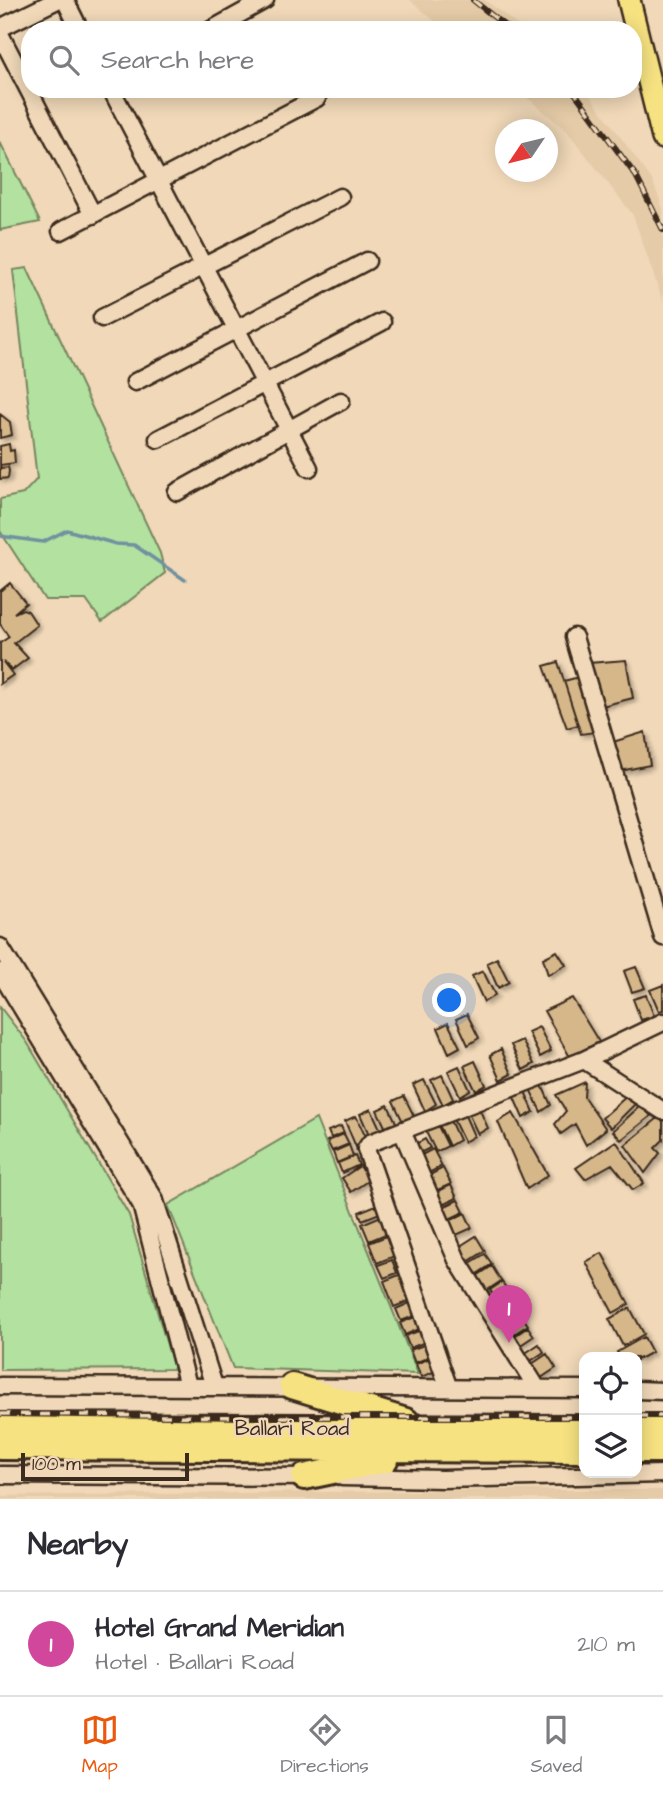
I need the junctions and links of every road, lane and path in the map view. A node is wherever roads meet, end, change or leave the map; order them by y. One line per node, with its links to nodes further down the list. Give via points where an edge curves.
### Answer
1 (57, 0): 8 (street)
2 (65, 0): 5 (street)
3 (265, 0): 6 (street)
4 (629, 0): 7 (main road)
5 (76, 21)
6 (227, 21)
7 (634, 21)
8 (0, 28)
9 (0, 34): 11 (street)
10 (642, 53): 15 (main road)
11 (21, 75)
12 (33, 98): 18 (street)
13 (116, 98): 16 (street)
14 (317, 98): 16 (street)
15 (663, 138)
16 (159, 181): 18 (street); 21 (street)
17 (340, 197): 21 (street)
18 (93, 215): 19 (street)
19 (61, 231)
20 (366, 261): 24 (street)
21 (204, 266): 22 (street); 24 (street)
22 (102, 318)
23 (382, 322): 26 (street)
24 (237, 330): 25 (street); 26 (street)
25 (135, 382)
26 (264, 382): 28 (street); 29 (street)
27 (341, 401): 28 (street)
28 (290, 430): 30 (street); 31 (street)
29 (158, 439)
30 (309, 468)
31 (177, 492)
32 (574, 637): 33 (street)
33 (663, 937)
34 (0, 947): 40 (street)
35 (0, 972): 40 (street)
36 (663, 1022): 37 (street)
37 (584, 1060): 38 (street); 39 (street)
38 (663, 1111)
39 (402, 1131): 45 (street, via 370,1143 366,1149); 46 (street, via 457,1260)
40 (148, 1203): 42 (street); 43 (street)
41 (0, 1386): 42 (street)
42 (188, 1386): 43 (street)
43 (214, 1386): 44 (street)
44 (292, 1386): 45 (street); 54 (highway)
45 (448, 1386): 46 (street)
46 (537, 1388): 47 (street)
47 (579, 1389)
48 (642, 1390): 49 (street)
49 (663, 1391)
50 (0, 1426): 54 (highway, Ballari Road)
51 (642, 1427): 52 (highway)
52 (663, 1427)
53 (579, 1428): 54 (highway, Ballari Road)
54 (437, 1439): 55 (highway, Ballari Road); 56 (highway, Ballari Road); 61 (highway)
55 (0, 1447)
56 (579, 1450)
57 (642, 1450): 58 (highway)
58 (663, 1450)
59 (663, 1474): 61 (street)
60 (0, 1475): 61 (street)
61 (304, 1477)

